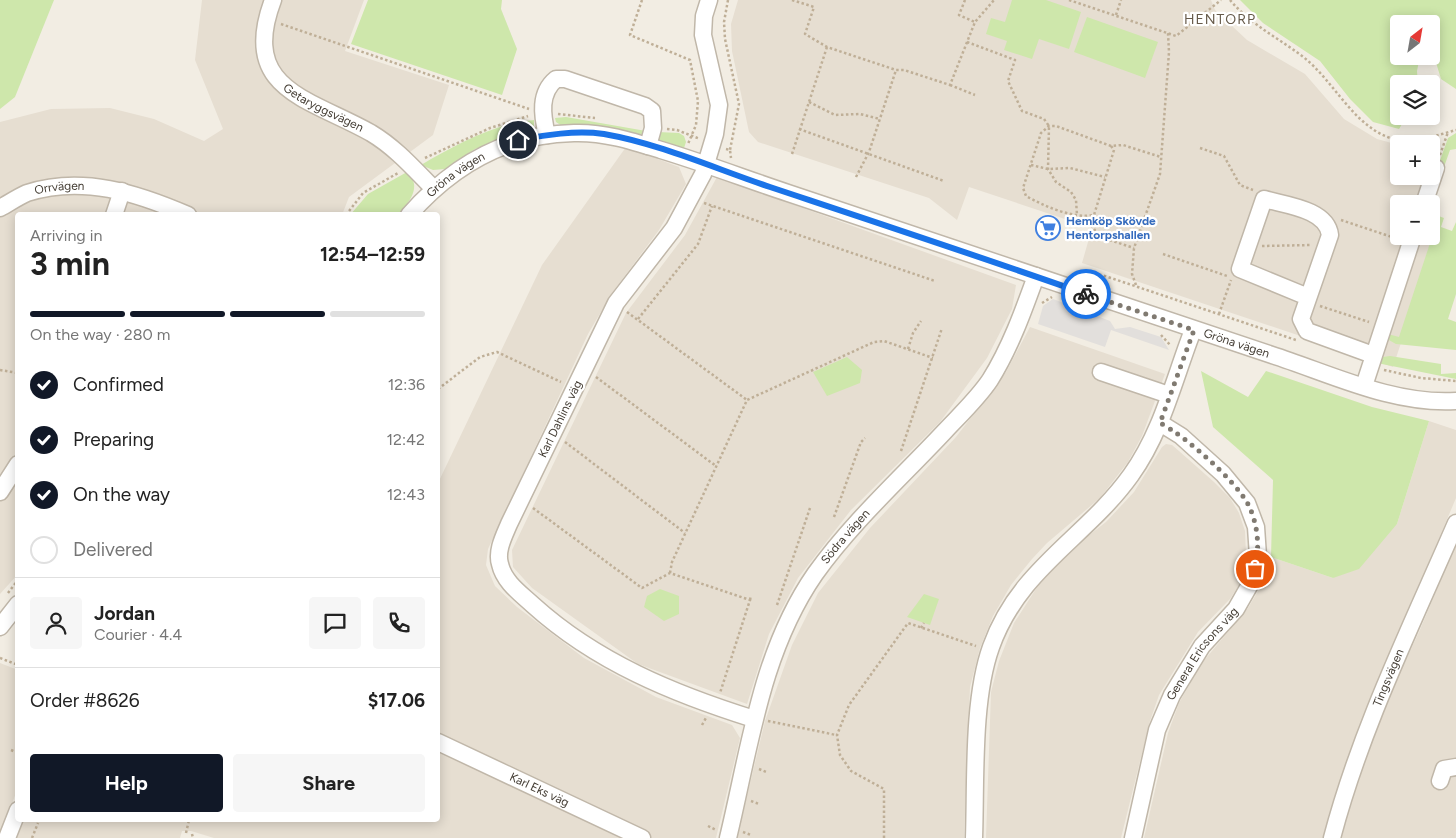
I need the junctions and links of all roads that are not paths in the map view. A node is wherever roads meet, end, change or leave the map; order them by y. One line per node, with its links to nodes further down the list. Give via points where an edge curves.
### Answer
1 (273, 0): 6 (street, Getaryggsvägen, via 266,19 263,48 277,79 292,92 387,144)
2 (709, 0): 5 (street, Karl Dahlins väg, via 703,35 719,105)
3 (548, 134): 4 (street, Gröna vägen, via 604,134); 4 (street, via 538,114 550,84 556,79 565,79 652,111 653,128); 6 (street, Gröna vägen, via 492,150 462,166)
4 (648, 146): 5 (street, Gröna vägen)
5 (706, 164): 13 (street, Gröna vägen); 27 (street, Karl Dahlins väg, via 674,228 616,303 500,548 500,566 508,581 547,618 582,643 711,711)
6 (434, 189): 11 (street, Gröna vägen)
7 (122, 191): 8 (street, Orrvägen, via 84,184 54,186 26,194); 9 (street); 10 (street, Orrvägen)
8 (0, 208)
9 (115, 212)
10 (180, 212)
11 (412, 212)
12 (1410, 245): 16 (street)
13 (1036, 276): 15 (street, Gröna vägen); 27 (street, Södra vägen, via 1008,347 989,382 854,523 815,575 778,641 766,676)
14 (1307, 299): 14 (street, via 1240,269 1264,199 1319,216 1329,226 1330,235); 16 (street, via 1301,319 1307,331)
15 (1194, 330): 18 (street, Gröna vägen); 19 (street)
16 (1371, 360): 18 (street)
17 (1101, 372): 19 (street)
18 (1364, 386): 20 (street, Gröna vägen, via 1442,402)
19 (1169, 396): 21 (street)
20 (1456, 400)
21 (1160, 423): 35 (street, via 1145,454 1114,496 1019,592 991,646 979,702); 36 (street, General Ericsons väg, via 1176,431 1223,474 1247,503 1256,526 1258,556 1252,581 1236,609 1202,646 1172,695 1157,730)
22 (15, 469): 23 (street)
23 (0, 492)
24 (1456, 523): 37 (street, Tingsvägen, via 1370,719)
25 (15, 607): 26 (street)
26 (2, 620)
27 (759, 720): 34 (street, Södra vägen)
28 (440, 743): 33 (street, Karl Eks väg)
29 (1456, 767): 30 (street, via 1444,769)
30 (1440, 781)
31 (15, 818): 32 (street)
32 (7, 838)
33 (642, 838)
34 (728, 838)
35 (974, 838)
36 (1133, 838)
37 (1332, 838)

